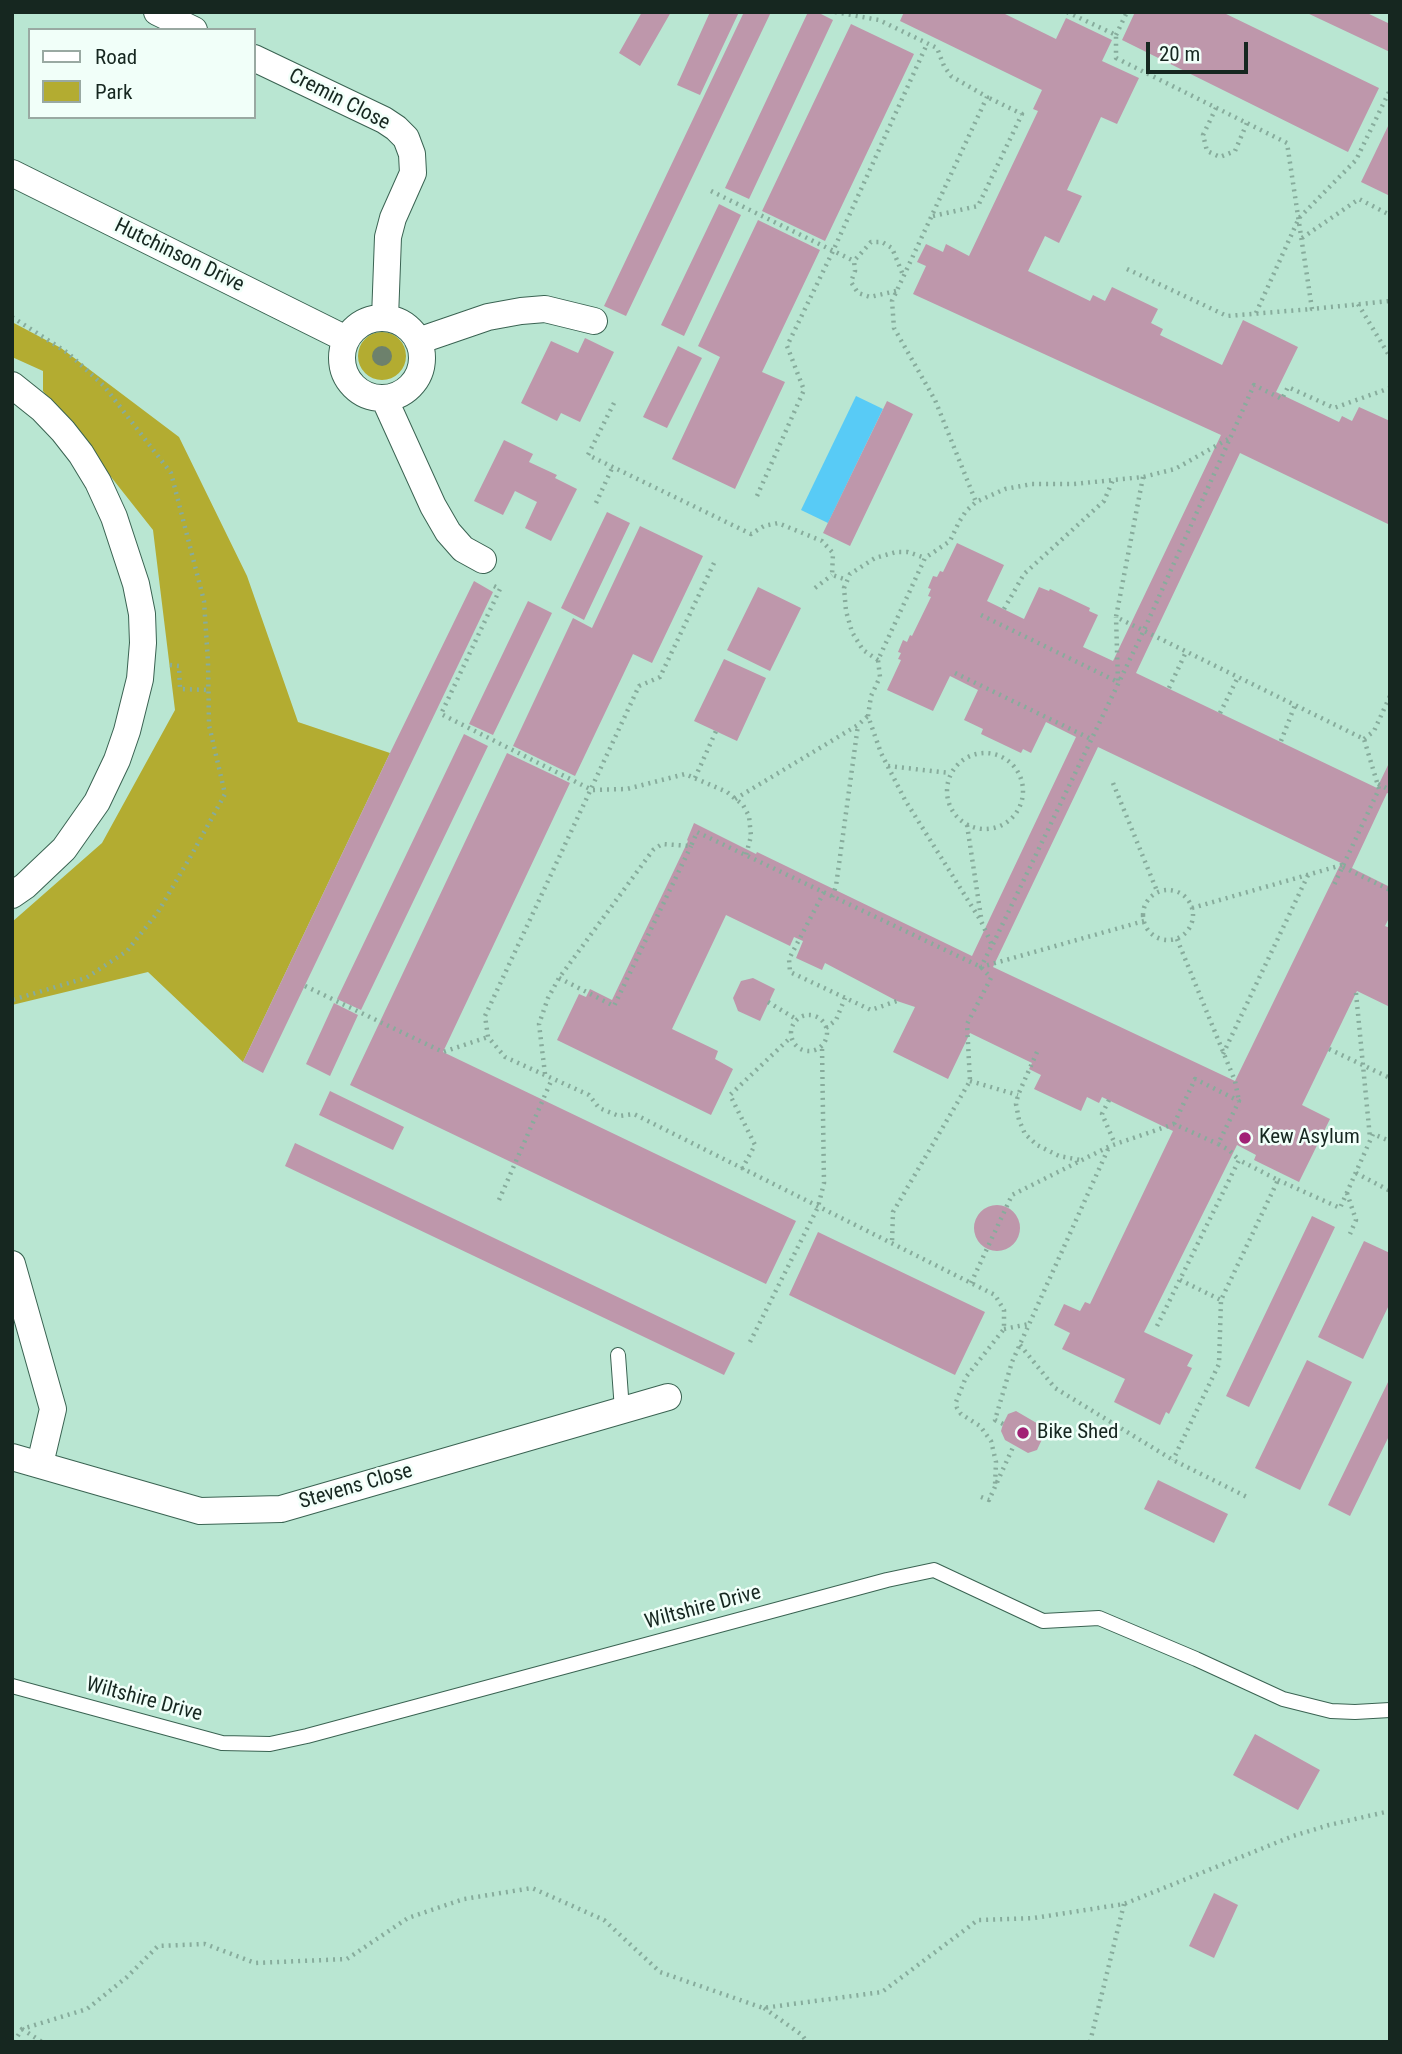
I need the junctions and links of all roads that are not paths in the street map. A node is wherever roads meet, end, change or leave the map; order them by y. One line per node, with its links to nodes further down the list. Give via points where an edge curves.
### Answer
1 (152, 12): 3 (street)
2 (157, 12): 4 (street)
3 (144, 28)
4 (190, 28)
5 (256, 59): 7 (street, Cremin Close, via 384,120 406,138 413,173 388,237)
6 (12, 173): 9 (street, Hutchinson Drive)
7 (385, 318): 9 (street, via 364,322); 10 (street, via 405,325)
8 (594, 321): 10 (street, via 545,309 521,310)
9 (346, 339): 12 (street, via 342,356 352,385 363,394)
10 (418, 341): 12 (street, via 421,367 417,377 403,392)
11 (12, 385): 14 (street, via 63,431 98,482 136,583 143,643 135,704 117,761 97,802 64,849)
12 (384, 398): 13 (street, via 448,532)
13 (487, 572)
14 (12, 895)
15 (12, 1264): 20 (street, via 53,1409)
16 (618, 1355): 18 (lane)
17 (668, 1397): 18 (street, Stevens Close)
18 (622, 1410): 20 (street, Stevens Close, via 281,1509 200,1511)
19 (12, 1457): 20 (street, Stevens Close)
20 (40, 1464)
21 (12, 1686): 22 (lane, Wiltshire Drive, via 222,1744 270,1744 934,1570 1043,1621 1099,1618 1283,1699 1331,1711)
22 (1390, 1710)

